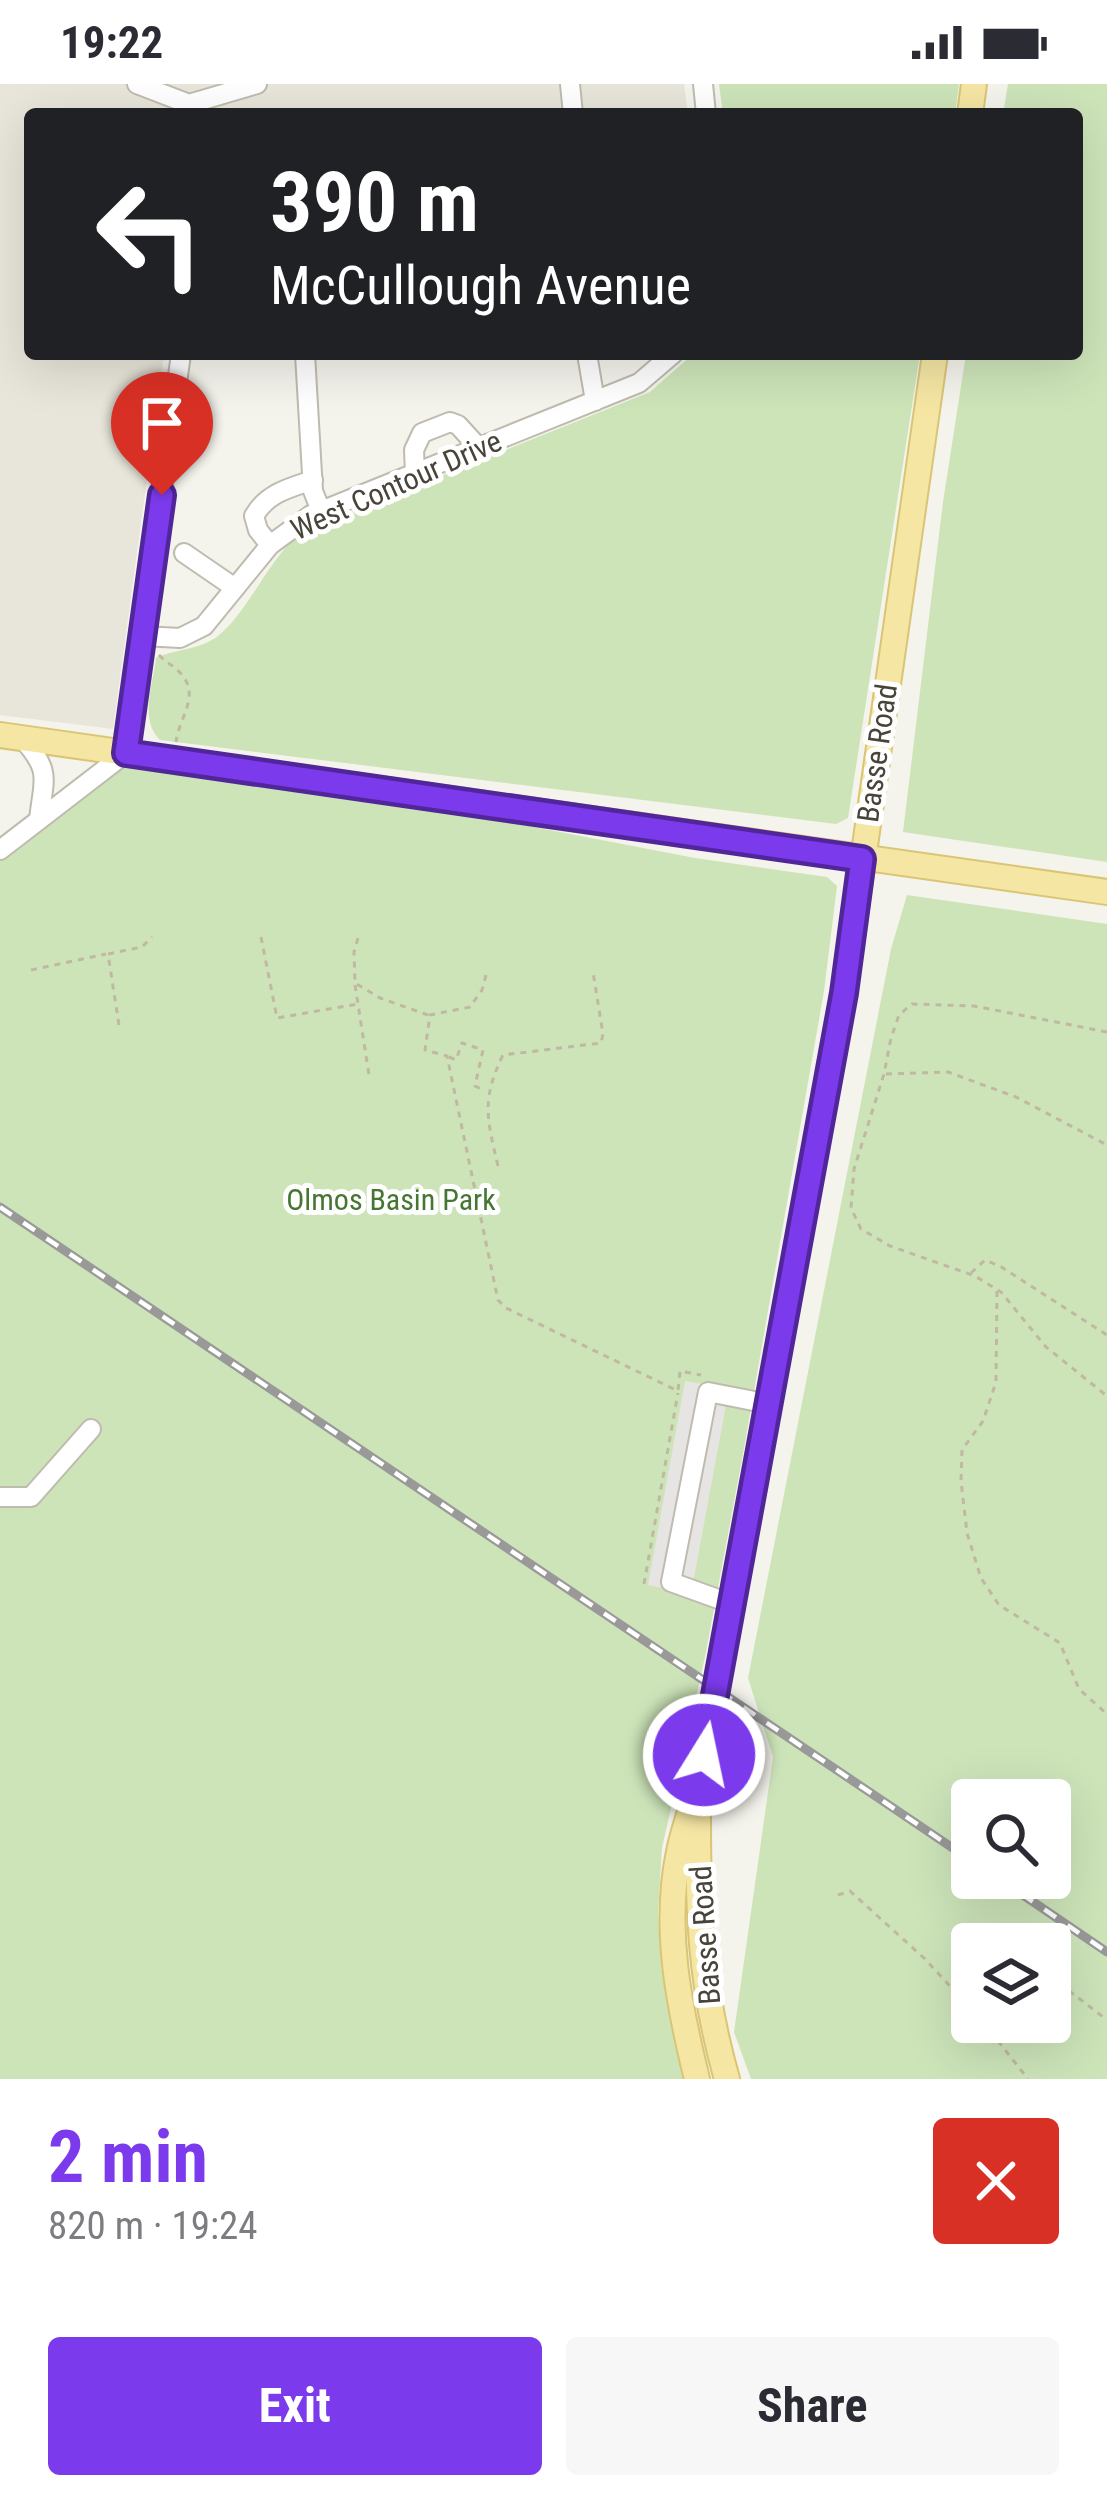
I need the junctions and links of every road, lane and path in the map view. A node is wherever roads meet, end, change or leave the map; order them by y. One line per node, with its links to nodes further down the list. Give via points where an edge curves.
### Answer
1 (137, 84): 3 (street)
2 (257, 84): 3 (street)
3 (189, 100)
4 (180, 360): 17 (street)
5 (305, 360): 12 (street)
6 (588, 360): 9 (street)
7 (666, 360): 9 (street, West Contour Drive, via 639,383)
8 (934, 360): 24 (main road, Basse Road)
9 (595, 401): 10 (street, West Contour Drive)
10 (479, 448): 11 (street, West Contour Drive); 11 (street, via 450,422 422,433)
11 (415, 473): 13 (street, West Contour Drive)
12 (313, 480): 13 (street); 14 (street, via 260,504 254,516)
13 (321, 511): 14 (street, West Contour Drive)
14 (270, 545): 16 (street, West Contour Drive)
15 (184, 553): 16 (street)
16 (235, 588): 17 (street, West Contour Drive, via 191,634)
17 (143, 636): 21 (street)
18 (159, 655): 20 (path, via 189,688)
19 (11, 736): 21 (main road); 22 (street, via 40,758 46,775)
20 (176, 743)
21 (126, 753): 22 (street); 24 (main road)
22 (40, 820): 23 (street)
23 (0, 850)
24 (862, 859): 25 (main road); 50 (main road, Basse Road)
25 (1107, 892)
26 (152, 937): 29 (path)
27 (260, 937): 34 (path, via 277,1018)
28 (358, 938): 33 (path)
29 (108, 954): 30 (path); 36 (path)
30 (31, 970)
31 (593, 972): 41 (path, via 601,1043 503,1055)
32 (485, 975): 35 (path, via 470,1007)
33 (355, 983): 34 (path); 35 (path)
34 (358, 1004): 40 (path)
35 (430, 1015): 38 (path, via 425,1050)
36 (119, 1025)
37 (1107, 1032): 39 (path, via 974,1006 912,1004 899,1015)
38 (447, 1056): 41 (path, via 456,1060 462,1043 483,1050 475,1085 484,1093); 48 (path, via 498,1300)
39 (884, 1074): 42 (path, via 948,1072); 44 (path, via 859,1148 851,1208 861,1229 890,1246)
40 (369, 1076)
41 (487, 1087): 43 (path)
42 (1107, 1144)
43 (498, 1166)
44 (970, 1274): 45 (path); 46 (path, via 985,1260 1000,1266)
45 (997, 1289): 49 (path, via 1046,1347); 55 (path, via 996,1382 962,1450 967,1533 999,1605 1060,1643 1079,1689)
46 (1107, 1335)
47 (704, 1375): 48 (path, via 680,1371)
48 (677, 1391): 53 (path)
49 (1107, 1396)
50 (770, 1404): 54 (main road, Basse Road); 54 (street, via 708,1392 671,1582)
51 (91, 1429): 52 (street, via 31,1497)
52 (6, 1500)
53 (644, 1584)
54 (732, 1604): 56 (main road, Basse Road)
55 (1107, 1714)
56 (698, 1788): 64 (main road, Basse Road, via 673,1909 682,2017); 65 (main road, Basse Road, via 703,1980)
57 (838, 1895): 59 (path, via 850,1891)
58 (951, 1983): 59 (path)
59 (948, 1984): 60 (path)
60 (951, 1987)
61 (1071, 1992): 62 (path)
62 (1107, 2020)
63 (1000, 2043): 66 (path)
64 (697, 2079)
65 (727, 2079)
66 (1028, 2079)

